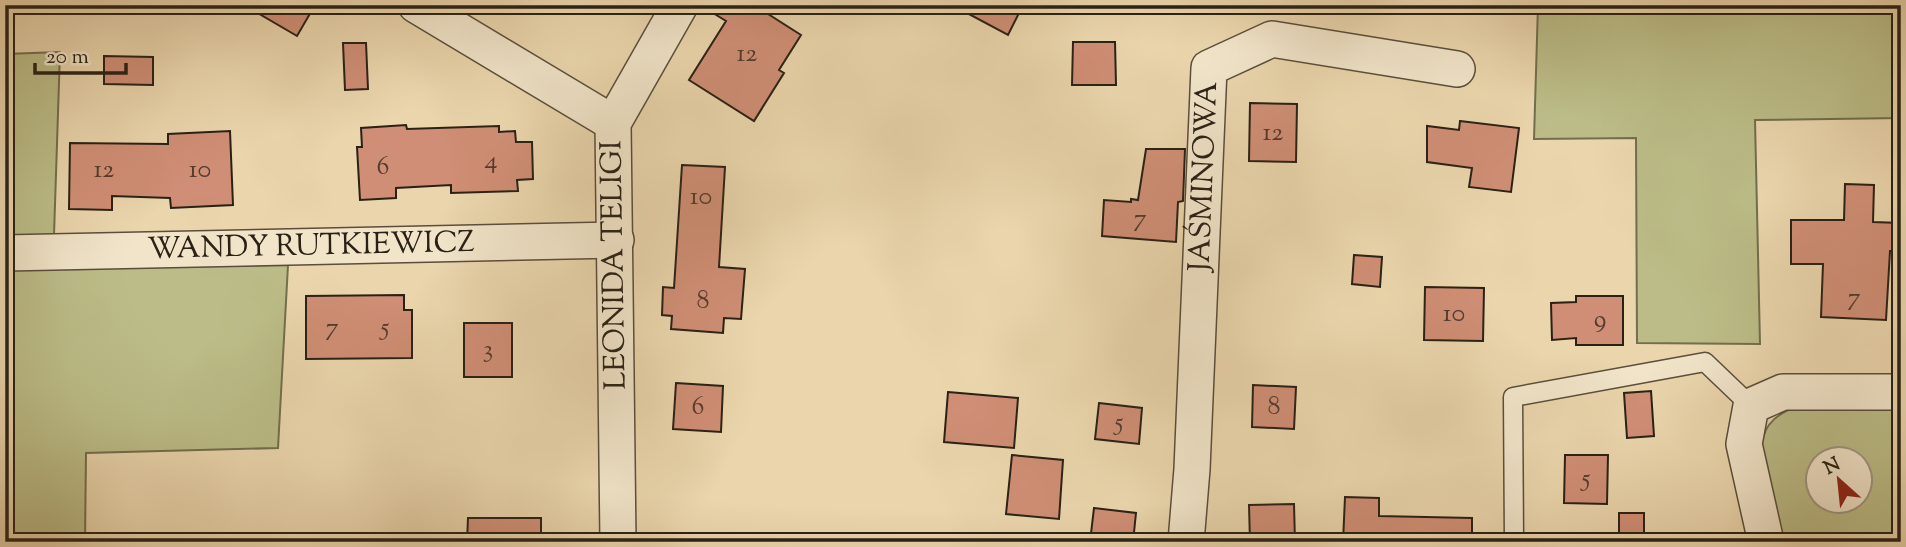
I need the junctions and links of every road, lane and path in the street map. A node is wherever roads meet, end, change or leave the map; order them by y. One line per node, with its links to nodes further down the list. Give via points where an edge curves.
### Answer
1 (416, 5): 4 (street)
2 (680, 5): 4 (street, LEONIDA TELIGI)
3 (1457, 69): 10 (street, JAŚMINOWA, via 1272,39 1209,68)
4 (613, 123): 5 (street, LEONIDA TELIGI)
5 (616, 240): 6 (street, WANDY RUTKIEWICZ); 9 (street, LEONIDA TELIGI)
6 (5, 253)
7 (1901, 392): 8 (street, via 1783,392)
8 (1751, 406): 11 (lane, via 1705,362 1513,397); 12 (street, via 1744,444)
9 (618, 542)
10 (1186, 542)
11 (1514, 542)
12 (1766, 542)

